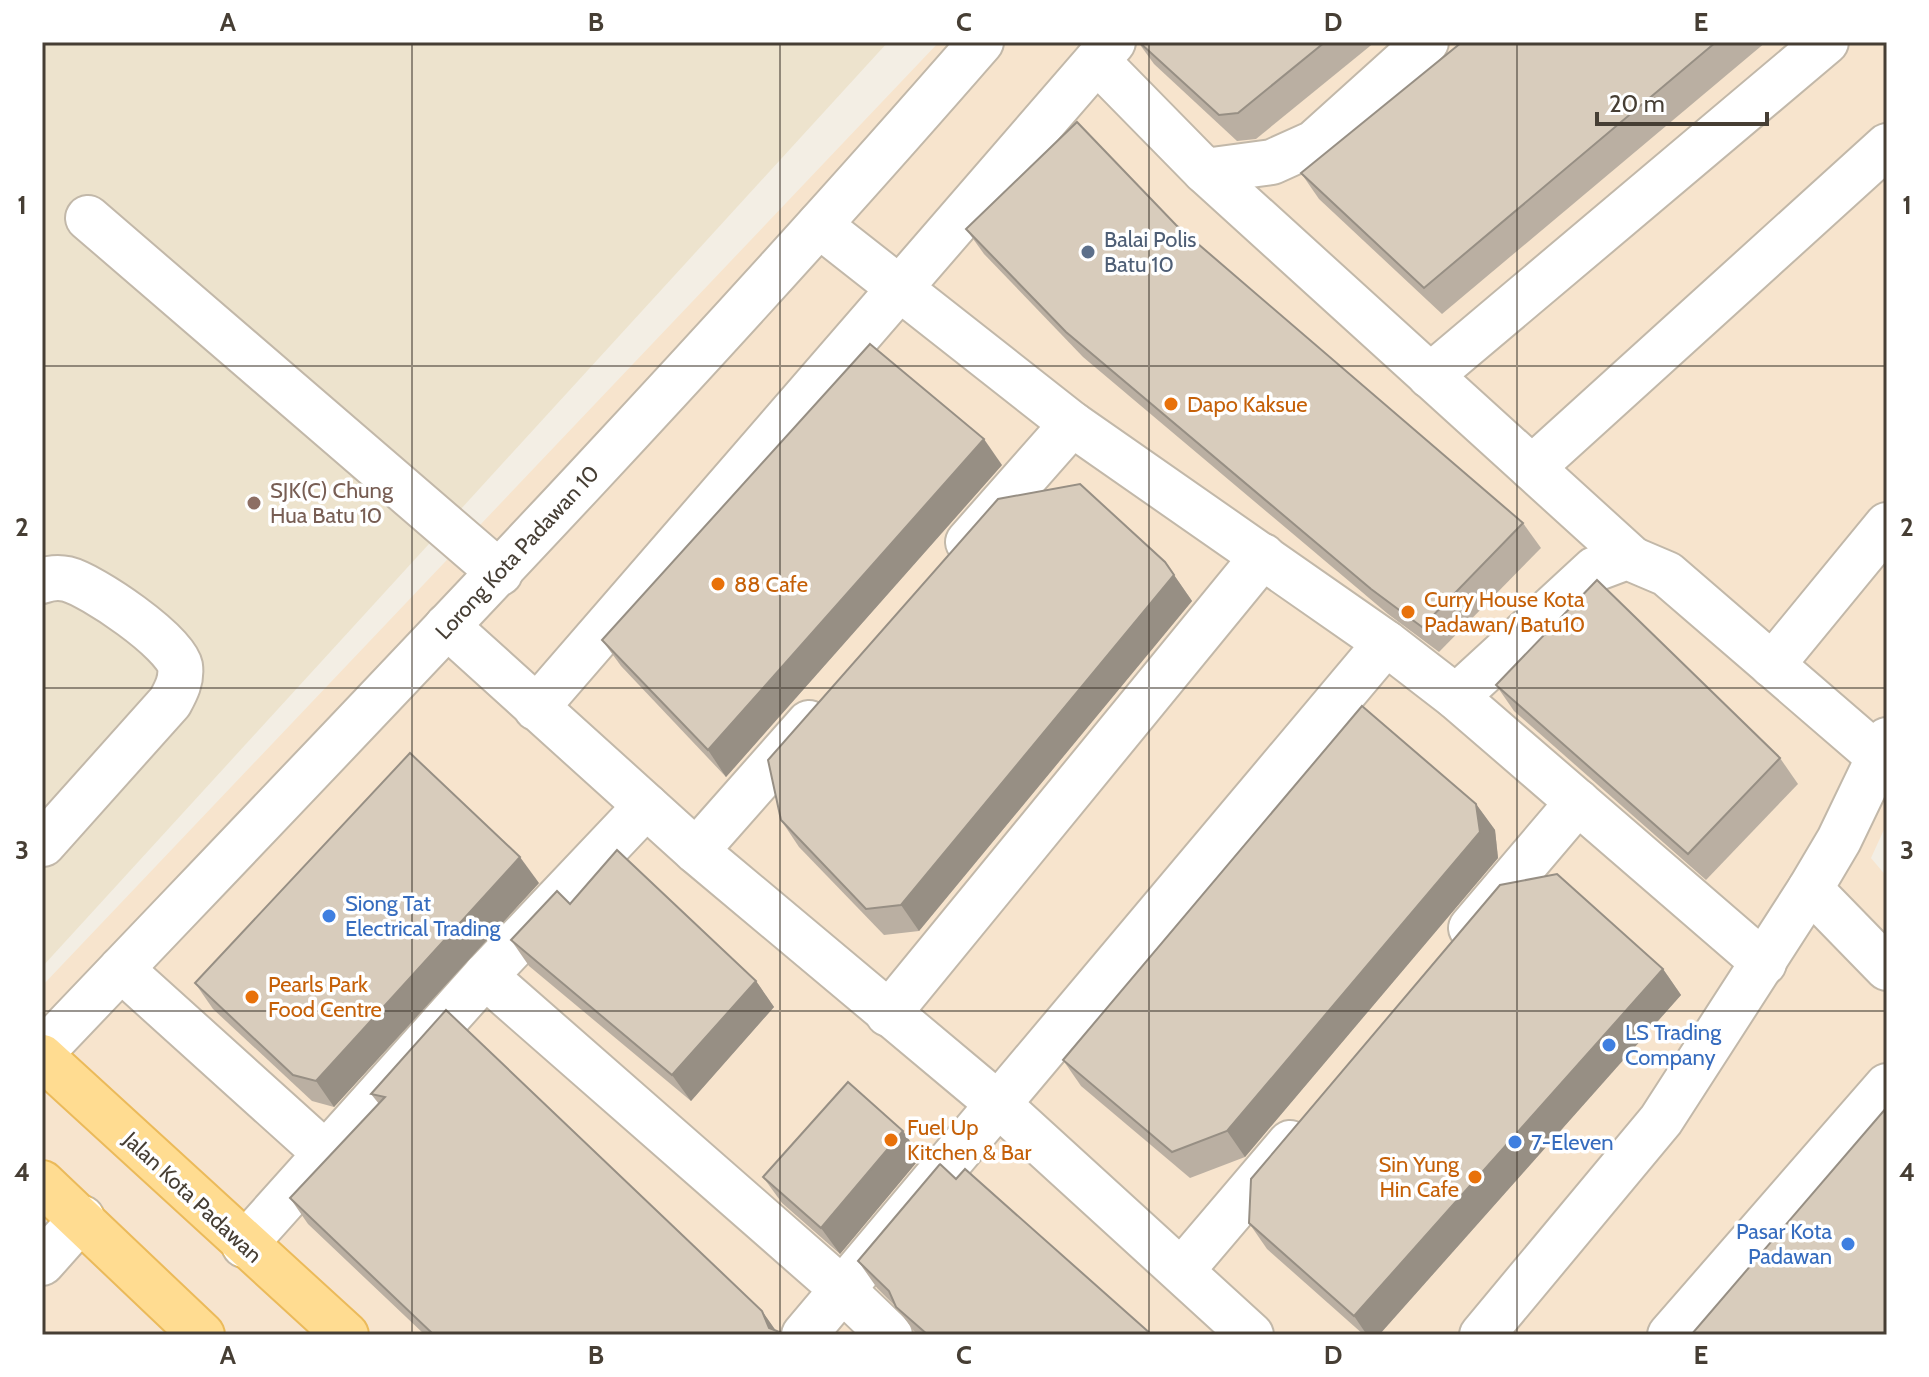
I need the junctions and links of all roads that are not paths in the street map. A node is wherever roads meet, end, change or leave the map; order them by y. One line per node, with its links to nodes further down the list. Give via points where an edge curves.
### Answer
1 (981, 42): 8 (street, Lorong Kota Padawan 10)
2 (1426, 42): 6 (street, via 1314,143 1272,162)
3 (1826, 42): 10 (street)
4 (1105, 52): 6 (street); 9 (street)
5 (1887, 146): 12 (street)
6 (1205, 171): 10 (street)
7 (88, 218): 17 (street)
8 (819, 225): 9 (street); 17 (street, Lorong Kota Padawan 10)
9 (900, 292): 11 (street); 24 (street)
10 (1430, 376): 12 (street)
11 (1072, 424): 14 (street); 16 (street)
12 (1532, 468): 15 (street)
13 (1887, 525): 21 (street)
14 (1263, 556): 20 (street); 36 (street)
15 (1631, 558): 21 (street, via 1667,574); 23 (street, via 1595,569)
16 (947, 566)
17 (500, 573): 19 (street, Lorong Kota Padawan 10)
18 (42, 581): 28 (street, via 81,584 162,639 180,668 179,686 170,702)
19 (447, 626): 24 (street); 34 (street, Lorong Kota Padawan 10)
20 (1386, 643): 23 (street); 39 (street)
21 (1772, 665): 25 (street)
22 (832, 697): 29 (street)
23 (1456, 697): 26 (street)
24 (536, 708): 27 (street)
25 (1883, 748): 30 (street)
26 (1578, 802): 31 (street); 32 (street)
27 (646, 806): 29 (street); 35 (street)
28 (43, 844)
29 (696, 851): 36 (street)
30 (1810, 889): 32 (street); 33 (street)
31 (1446, 958)
32 (1764, 963): 53 (street, via 1661,1120)
33 (1887, 968)
34 (121, 969): 37 (street, Lorong Kota Padawan 10); 41 (street)
35 (485, 976): 41 (street); 47 (street)
36 (888, 1014): 39 (street)
37 (42, 1055): 44 (main road, Jalan Kota Padawan)
38 (1887, 1086): 54 (street)
39 (998, 1104): 46 (street); 47 (street)
40 (1314, 1114): 46 (street)
41 (326, 1154): 44 (street)
42 (42, 1183): 43 (main road)
43 (82, 1218): 45 (street); 48 (main road)
44 (244, 1245): 49 (main road, Jalan Kota Padawan)
45 (42, 1263)
46 (1182, 1270): 52 (street)
47 (842, 1289): 50 (street); 51 (street)
48 (202, 1335)
49 (346, 1335)
50 (804, 1335)
51 (890, 1335)
52 (1251, 1335)
53 (1482, 1335)
54 (1670, 1335)

